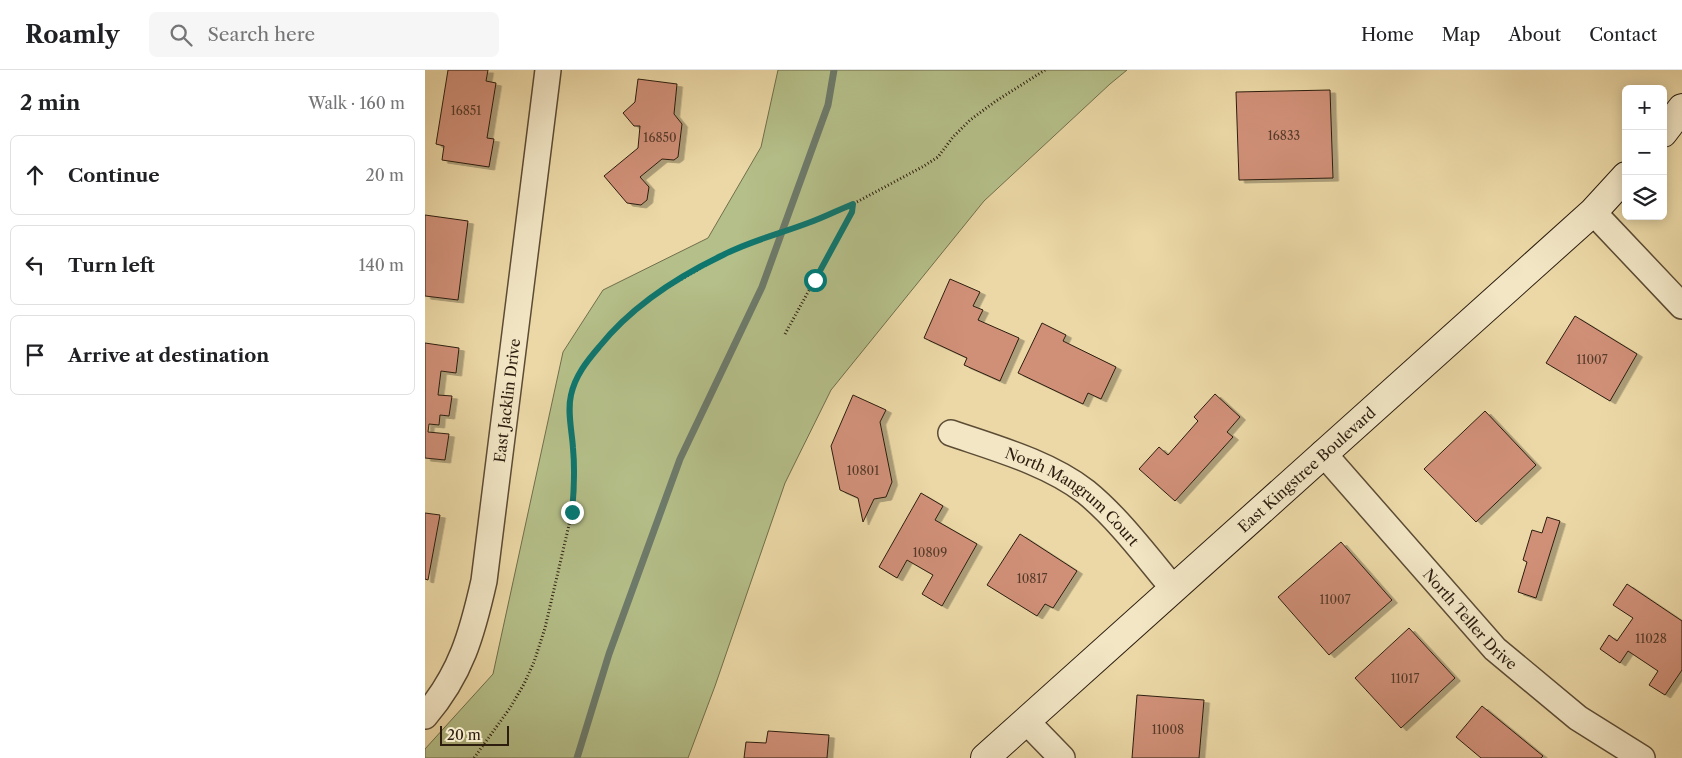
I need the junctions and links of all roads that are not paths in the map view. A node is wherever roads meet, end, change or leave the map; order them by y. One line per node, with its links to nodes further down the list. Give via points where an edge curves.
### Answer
1 (548, 70): 10 (street, East Jacklin Drive, via 484,581 474,626 460,665 438,702)
2 (1682, 108): 3 (street)
3 (1665, 130)
4 (1622, 180): 5 (street, East Kingstree Boulevard)
5 (1593, 212): 6 (street); 8 (street, East Kingstree Boulevard)
6 (1682, 306)
7 (951, 433): 9 (street, North Mangrum Court, via 1034,463 1086,492)
8 (1323, 453): 9 (street, East Kingstree Boulevard); 14 (street, North Teller Drive, via 1495,648 1578,718)
9 (1173, 588): 11 (street, East Kingstree Boulevard)
10 (425, 716)
11 (1027, 721): 12 (street, East Kingstree Boulevard); 13 (street)
12 (985, 758)
13 (1062, 758)
14 (1642, 758)

